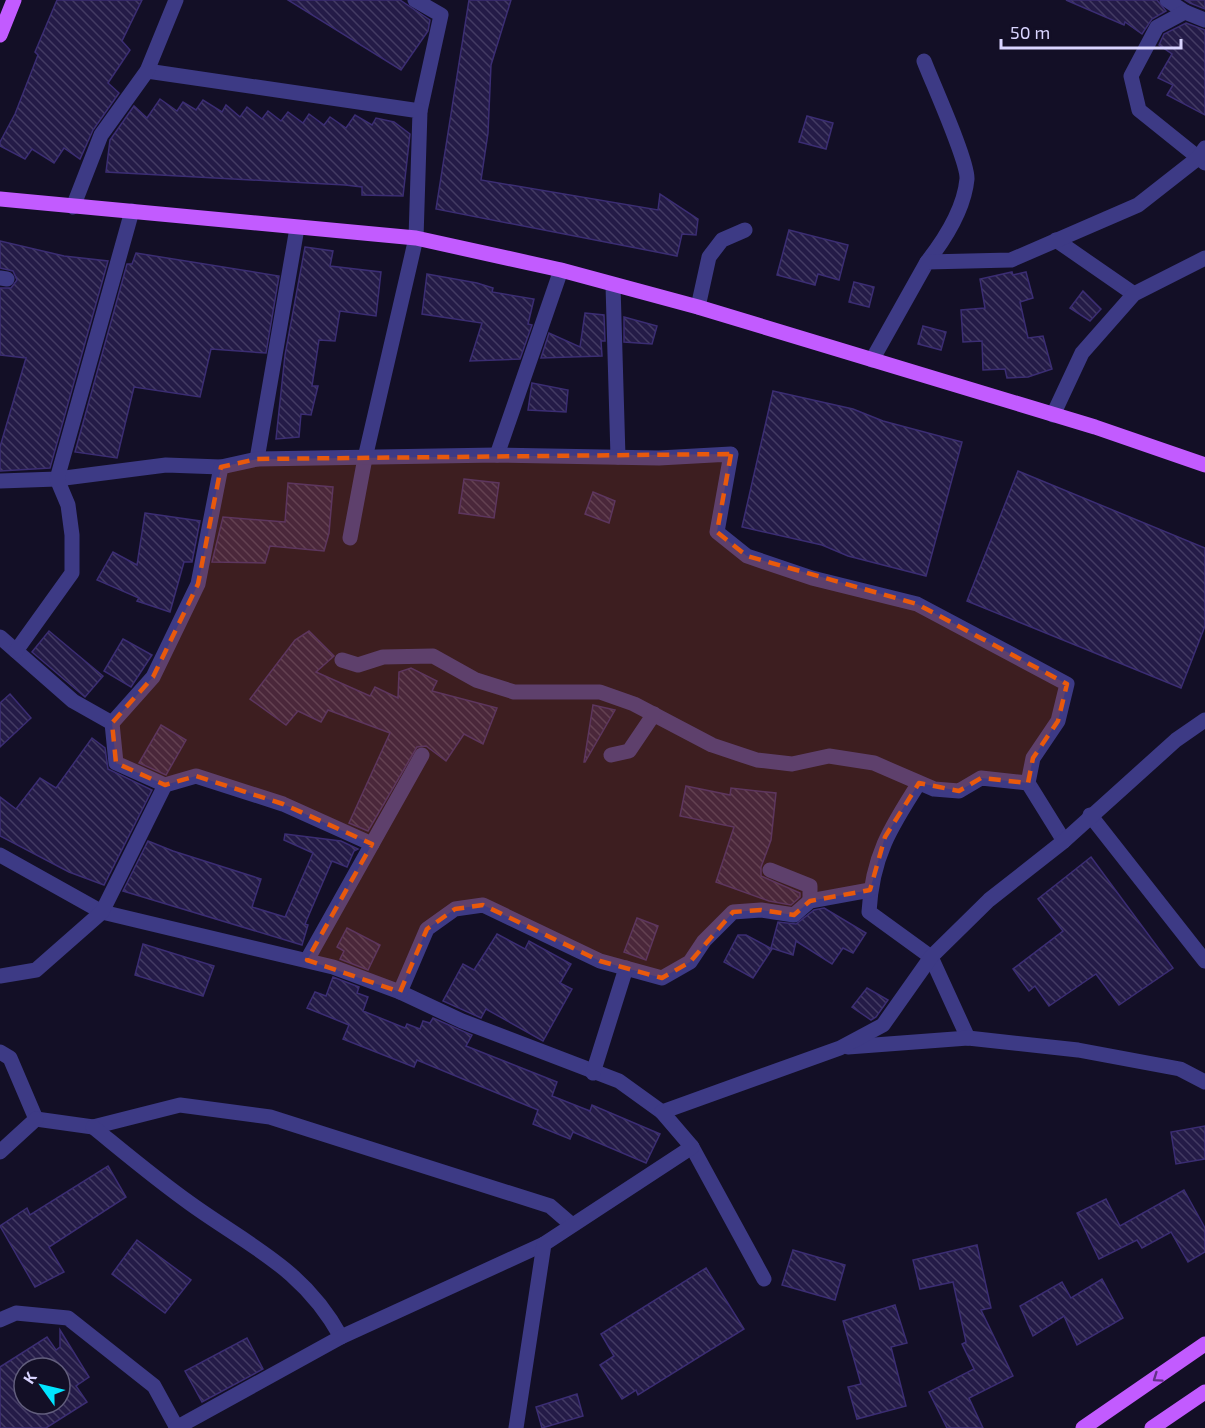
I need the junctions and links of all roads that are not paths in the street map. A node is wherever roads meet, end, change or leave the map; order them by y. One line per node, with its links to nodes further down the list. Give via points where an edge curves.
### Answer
1 (14, 0): 9 (main road)
2 (176, 0): 11 (street)
3 (415, 0): 7 (street)
4 (446, 0): 7 (street)
5 (1167, 0): 6 (street)
6 (1185, 12): 8 (street); 13 (street, via 1157,27 1131,76 1139,110)
7 (441, 15): 12 (street)
8 (1205, 20)
9 (0, 35)
10 (924, 61): 22 (street, via 967,178 951,231)
11 (147, 71): 12 (street); 15 (street, via 101,135)
12 (420, 111): 19 (street)
13 (1203, 156): 20 (street, via 1138,205)
14 (0, 199): 15 (main road)
15 (73, 207): 16 (main road)
16 (132, 211): 17 (main road); 35 (street)
17 (297, 228): 19 (main road); 32 (street)
18 (745, 230): 26 (street, via 722,240 709,257)
19 (416, 238): 23 (main road); 31 (street)
20 (1056, 240): 22 (street, via 1011,260); 25 (street)
21 (1205, 258): 25 (street)
22 (927, 262): 27 (street)
23 (561, 270): 24 (main road); 29 (street)
24 (613, 285): 26 (main road); 30 (street)
25 (1134, 294): 28 (street, via 1082,353)
26 (698, 307): 27 (main road)
27 (872, 360): 28 (main road)
28 (1053, 415): 33 (main road)
29 (497, 455): 30 (street); 31 (street)
30 (618, 457): 47 (street, via 731,454 717,532 747,556 812,578 917,604 1067,684 1058,721 1033,759)
31 (365, 458): 32 (street); 37 (street)
32 (257, 459): 34 (street)
33 (1205, 465)
34 (221, 467): 35 (street, via 166,465); 43 (street, via 198,584 153,677)
35 (57, 478): 36 (street); 39 (street, via 68,505 72,573)
36 (0, 481)
37 (350, 538)
38 (0, 637): 39 (street)
39 (16, 651): 43 (street, via 73,701)
40 (342, 660): 41 (street, via 358,665 383,657 433,656 476,680 514,692 600,692)
41 (654, 714): 45 (street, via 629,751); 46 (street, via 712,745 757,760 792,764 829,756 874,763)
42 (1205, 720): 49 (street, via 1176,740)
43 (112, 723): 48 (street, via 116,763)
44 (422, 755): 51 (street)
45 (611, 755)
46 (919, 783): 47 (street, via 959,791 981,778); 54 (street, via 885,837)
47 (1028, 783): 50 (street)
48 (165, 785): 51 (street, via 196,776 283,804); 56 (street)
49 (1090, 815): 50 (street); 59 (street)
50 (1064, 841): 57 (street, via 988,900)
51 (372, 844): 58 (street)
52 (0, 855): 56 (street)
53 (770, 870): 55 (street, via 810,886)
54 (870, 890): 55 (street); 57 (street, via 869,912)
55 (810, 901): 60 (street, via 794,915 761,910 733,912 704,941 690,962 662,978)
56 (102, 912): 58 (street); 61 (street, via 36,970)
57 (932, 957): 63 (street); 64 (street, via 884,1025)
58 (307, 960): 62 (street)
59 (1205, 961)
60 (626, 968): 62 (street, via 600,961 483,905 455,909 427,929); 66 (street)
61 (0, 976)
62 (400, 992): 66 (street)
63 (968, 1038): 64 (street); 67 (street, via 1078,1050 1180,1069)
64 (840, 1048): 68 (street)
65 (0, 1052): 69 (street, via 10,1058)
66 (593, 1073): 68 (street, via 619,1081)
67 (1205, 1082)
68 (662, 1112): 71 (street)
69 (36, 1119): 70 (street); 72 (street)
70 (93, 1127): 73 (street, via 180,1106 270,1117 550,1206); 77 (street, via 191,1205 293,1274 328,1312)
71 (692, 1148): 73 (street); 75 (street)
72 (0, 1152)
73 (572, 1225): 74 (street)
74 (544, 1244): 77 (street); 80 (street)
75 (764, 1280)
76 (0, 1320): 81 (street, via 16,1313 68,1318 154,1386)
77 (341, 1337): 81 (street)
78 (1205, 1344): 82 (main road, one-way to 82)
79 (1205, 1392): 83 (main road)
80 (512, 1426)
81 (177, 1428)
82 (1083, 1428)
83 (1152, 1428)

